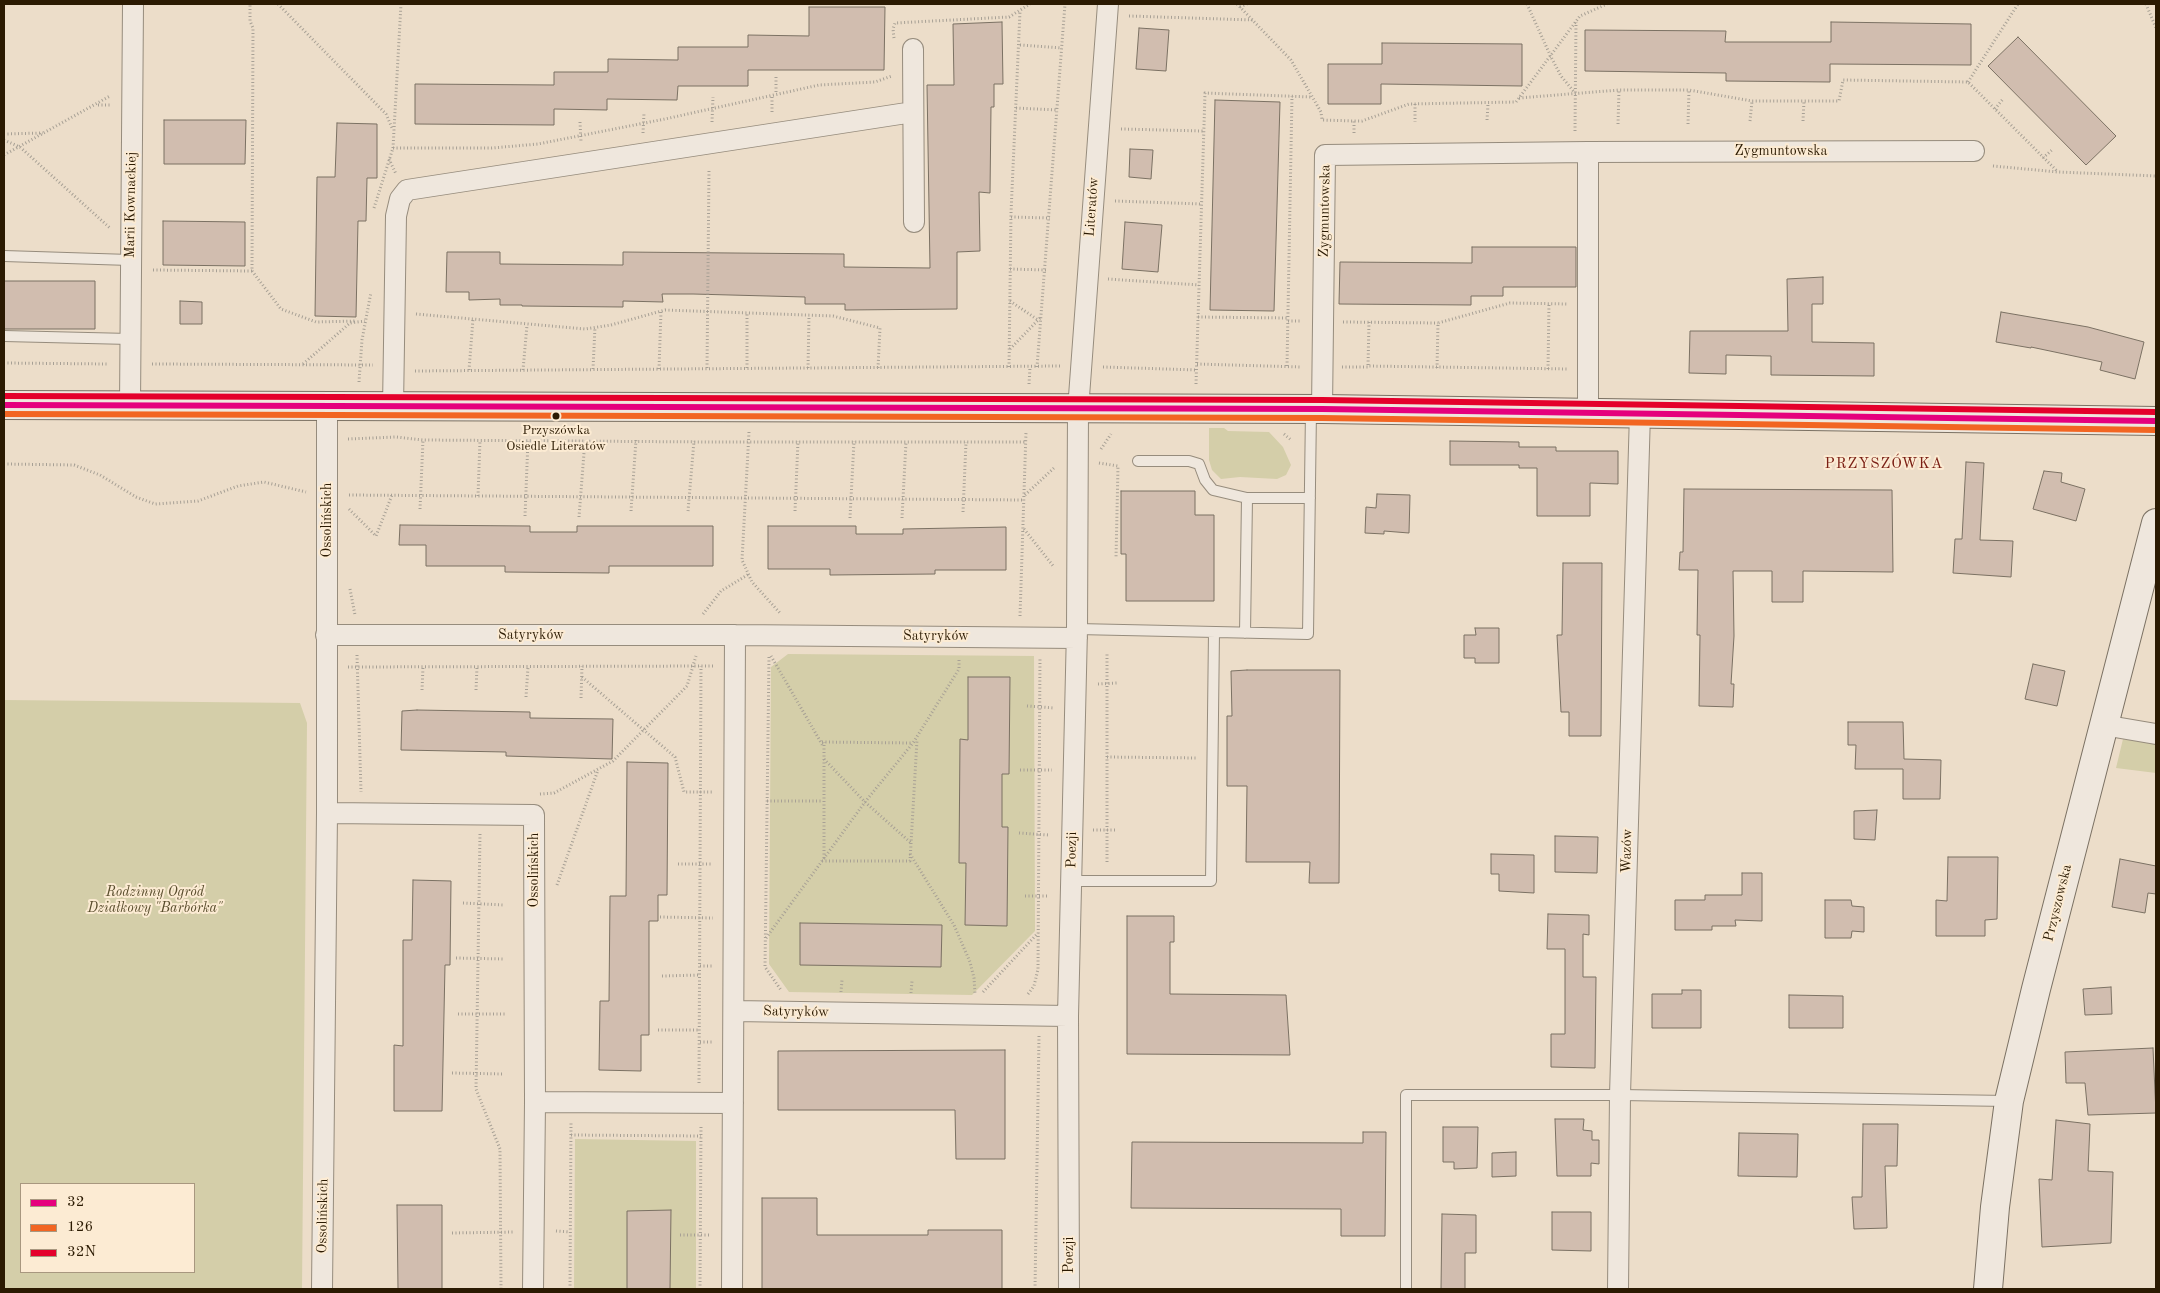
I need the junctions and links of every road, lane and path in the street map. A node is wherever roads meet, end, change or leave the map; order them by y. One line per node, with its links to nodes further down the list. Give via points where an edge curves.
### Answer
1 (133, 4): 77 (street, Marii Kownackiej)
2 (250, 4): 81 (path, via 253,28)
3 (278, 4): 45 (path)
4 (401, 4): 43 (path)
5 (1065, 4): 19 (path)
6 (1108, 4): 137 (street, Literatów)
7 (1247, 4): 12 (path)
8 (1527, 4): 21 (path)
9 (1607, 4): 16 (path, via 1580,16)
10 (2018, 4): 23 (path)
11 (2146, 4): 17 (path)
12 (1239, 5): 15 (path)
13 (1020, 10): 18 (path)
14 (1126, 16): 15 (path)
15 (1254, 20): 30 (path, via 1291,60)
16 (1576, 22): 21 (path); 26 (path)
17 (2156, 28)
18 (1020, 45): 19 (path); 37 (path)
19 (1062, 48): 40 (path)
20 (913, 49): 42 (street)
21 (1551, 57): 26 (path); 31 (path)
22 (776, 77): 27 (path)
23 (1968, 82): 34 (path, via 1843,80 1838,101); 39 (path)
24 (1619, 90): 25 (path); 26 (path); 52 (path)
25 (1689, 90): 33 (path); 53 (path)
26 (1575, 93): 31 (path); 60 (path)
27 (776, 94)
28 (1292, 96): 30 (path); 56 (path, via 1205,93); 93 (path)
29 (713, 97): 38 (path)
30 (1312, 97): 35 (path, via 1322,120 1362,121)
31 (1519, 98): 36 (path, via 1516,102)
32 (2003, 99): 39 (path)
33 (1752, 101): 34 (path); 47 (path)
34 (1804, 101): 48 (path)
35 (1415, 104): 36 (path); 50 (path)
36 (1488, 104): 46 (path)
37 (1016, 108): 40 (path); 74 (path)
38 (712, 109)
39 (1995, 109): 67 (path)
40 (1058, 110): 75 (path)
41 (85, 112): 57 (path)
42 (913, 112): 76 (street); 136 (street, via 407,190 400,199 396,216)
43 (394, 113): 45 (path); 55 (path)
44 (644, 113): 51 (path)
45 (386, 114): 55 (path)
46 (1487, 120)
47 (1750, 121)
48 (1803, 121)
49 (580, 122): 64 (path)
50 (1415, 122)
51 (644, 124)
52 (1618, 124)
53 (1688, 124)
54 (1116, 128): 56 (path)
55 (393, 130): 62 (path)
56 (1203, 131): 73 (path)
57 (46, 133): 58 (path); 61 (path)
58 (4, 134)
59 (4, 140): 61 (path)
60 (1581, 144): 65 (street, Zygmuntowska); 118 (street, Zygmuntowska, via 1325,155); 139 (street)
61 (20, 147): 66 (path); 77 (path)
62 (393, 148)
63 (2053, 149): 67 (path)
64 (581, 150)
65 (1974, 151)
66 (4, 154)
67 (2043, 158): 70 (path)
68 (1993, 166): 70 (path)
69 (709, 170): 119 (path)
70 (2058, 172): 71 (path)
71 (2156, 176)
72 (1111, 201): 73 (path)
73 (1202, 204): 83 (path)
74 (1011, 217): 75 (path); 79 (path)
75 (1050, 218): 80 (path)
76 (914, 222)
77 (130, 253): 78 (lane); 81 (path, via 150,270); 104 (street, Marii Kownackiej)
78 (4, 256)
79 (1010, 269): 80 (path); 84 (path)
80 (1046, 270): 91 (path)
81 (252, 271): 96 (path, via 281,309 316,322)
82 (1105, 279): 83 (path)
83 (1199, 285): 92 (path)
84 (1010, 300): 95 (path); 105 (path)
85 (1549, 303): 86 (path); 100 (path, via 1496,306); 126 (path)
86 (1574, 304)
87 (661, 311): 89 (path); 102 (path); 125 (path)
88 (413, 313): 94 (path)
89 (747, 313): 90 (path); 120 (path)
90 (810, 316): 121 (path); 122 (path, via 833,316 880,328)
91 (1041, 316): 95 (path); 116 (path)
92 (1198, 317): 93 (path); 109 (path)
93 (1288, 318): 113 (path)
94 (473, 319): 101 (path); 127 (path)
95 (1038, 320): 105 (path)
96 (356, 321): 97 (path); 110 (path)
97 (365, 321)
98 (1333, 322): 99 (path)
99 (1368, 322): 100 (path); 114 (path); 118 (path, via 1369,367)
100 (1438, 323): 123 (path)
101 (527, 325): 102 (path); 128 (path)
102 (595, 327): 124 (path)
103 (4, 336): 104 (lane)
104 (130, 339): 134 (street, Marii Kownackiej)
105 (1010, 350): 115 (path)
106 (4, 362): 107 (path)
107 (114, 364)
108 (146, 364): 110 (path)
109 (1197, 364): 113 (path); 129 (path)
110 (302, 365): 111 (path)
111 (378, 365)
112 (1061, 366): 116 (path)
113 (1286, 366): 118 (path)
114 (1368, 366): 118 (path); 123 (path)
115 (1009, 367): 116 (path); 122 (path)
116 (1037, 367)
117 (1099, 367): 129 (path)
118 (1329, 367): 138 (street, Zygmuntowska)
119 (707, 368): 120 (path); 125 (path)
120 (747, 368): 121 (path)
121 (808, 368): 122 (path)
122 (878, 368)
123 (1437, 368): 126 (path)
124 (593, 369): 125 (path); 128 (path)
125 (659, 369)
126 (1548, 369): 130 (path)
127 (469, 370): 128 (path); 131 (path)
128 (523, 370)
129 (1197, 370): 132 (path)
130 (1568, 370)
131 (409, 371)
132 (1196, 387)
133 (4, 405): 134 (street)
134 (130, 406): 135 (street)
135 (327, 406): 136 (street); 201 (street, Ossolińskich)
136 (393, 407): 137 (street)
137 (1078, 410): 138 (street); 199 (street, Poezji)
138 (1317, 410): 139 (street); 177 (lane)
139 (1588, 413): 140 (street)
140 (1640, 414): 141 (street); 298 (street, Wazów)
141 (2156, 421)
142 (1027, 429): 157 (path)
143 (1114, 430): 158 (path)
144 (749, 431): 152 (path)
145 (343, 439): 146 (path, via 396,437)
146 (423, 440): 147 (path); 166 (path)
147 (480, 440): 148 (path); 167 (path)
148 (528, 440): 149 (path); 168 (path)
149 (585, 440): 150 (path); 169 (path)
150 (636, 440): 151 (path); 170 (path)
151 (694, 440): 152 (path); 171 (path)
152 (748, 441): 153 (path); 172 (path)
153 (798, 441): 154 (path); 173 (path)
154 (854, 441): 155 (path); 174 (path)
155 (906, 442): 156 (path); 178 (path)
156 (966, 442): 157 (path); 179 (path)
157 (1026, 442): 175 (path)
158 (1098, 454)
159 (1138, 460): 176 (lane, via 1198,464 1213,490)
160 (1092, 462): 192 (path, via 1118,466)
161 (4, 464): 163 (path, via 74,464 155,504 198,501 238,486 264,482)
162 (1058, 465): 175 (path)
163 (312, 493)
164 (341, 495): 165 (path)
165 (392, 495): 166 (path); 180 (path, via 376,536)
166 (421, 495): 167 (path); 181 (path)
167 (478, 496): 168 (path)
168 (525, 496): 169 (path); 186 (path)
169 (580, 497): 170 (path); 187 (path)
170 (632, 497): 171 (path); 182 (path)
171 (689, 497): 172 (path); 183 (path)
172 (744, 498): 173 (path); 194 (path, via 742,560)
173 (796, 498): 174 (path); 184 (path)
174 (851, 498): 178 (path); 188 (path)
175 (1024, 498): 179 (path); 191 (path)
176 (1247, 498): 177 (lane); 200 (lane)
177 (1310, 498): 200 (lane, via 1308,634)
178 (904, 499): 179 (path); 189 (path)
179 (964, 499): 185 (path)
180 (348, 508)
181 (420, 509)
182 (631, 511)
183 (688, 511)
184 (795, 511)
185 (963, 512)
186 (525, 516)
187 (579, 517)
188 (850, 518)
189 (902, 518)
190 (2156, 522): 228 (street, Przyszowska)
191 (1024, 528): 193 (path); 196 (path)
192 (1116, 558)
193 (1057, 571)
194 (749, 574): 195 (path, via 752,582); 197 (path, via 720,591)
195 (783, 616)
196 (1020, 618)
197 (699, 619)
198 (1214, 632): 199 (lane); 200 (lane); 234 (lane)
199 (1077, 633): 202 (street, Satyryków); 262 (street, Poezji)
200 (1245, 633)
201 (326, 635): 202 (street, Satyryków); 247 (street, Ossolińskich)
202 (735, 635): 284 (street)
203 (357, 647): 213 (path)
204 (697, 648): 209 (path)
205 (1040, 649): 226 (path)
206 (960, 654): 232 (path, via 959,669)
207 (1107, 654): 220 (path)
208 (582, 666): 209 (path); 216 (path); 217 (path)
209 (694, 666): 210 (path); 229 (path, via 688,686)
210 (701, 666): 211 (path); 240 (path)
211 (722, 666)
212 (347, 667): 213 (path)
213 (356, 667): 214 (path); 243 (path)
214 (423, 667): 215 (path); 221 (path)
215 (477, 667): 216 (path); 222 (path)
216 (528, 667): 223 (path)
217 (582, 677): 224 (path); 229 (path)
218 (1117, 683): 220 (path)
219 (1089, 684): 220 (path)
220 (1107, 684): 233 (path)
221 (422, 690)
222 (476, 690)
223 (526, 698)
224 (582, 698)
225 (1027, 706): 226 (path)
226 (1040, 708): 227 (path); 238 (path)
227 (1049, 708)
228 (2103, 725): 230 (street); 299 (street, Przyszowska)
229 (645, 730): 236 (path, via 613,761); 240 (path, via 675,757 684,792)
230 (2156, 734)
231 (822, 742): 232 (path); 235 (path); 244 (path, via 770,654)
232 (915, 744): 246 (path); 255 (path)
233 (1107, 757): 234 (path); 250 (path)
234 (1213, 758): 262 (lane, via 1211,881)
235 (824, 759): 245 (path); 246 (path)
236 (598, 770): 242 (path, via 554,793); 263 (path)
237 (1020, 770): 238 (path)
238 (1040, 770): 239 (path); 253 (path)
239 (1049, 770)
240 (699, 792): 241 (path); 260 (path)
241 (712, 792)
242 (536, 794)
243 (362, 796)
244 (767, 801): 245 (path); 274 (path)
245 (824, 802): 257 (path)
246 (865, 802): 255 (path); 257 (path)
247 (327, 813): 300 (street, Ossolińskich, via 534,814); 314 (street, Ossolińskich)
248 (475, 830): 268 (path, via 480,834)
249 (1087, 830): 250 (path)
250 (1107, 830): 251 (path); 258 (path)
251 (1115, 830)
252 (1019, 833): 253 (path)
253 (1039, 834): 254 (path); 265 (path)
254 (1049, 835)
255 (911, 843): 256 (path)
256 (910, 854): 257 (path, via 910,861); 273 (path, via 954,925 972,970 975,1000)
257 (823, 860): 274 (path)
258 (1107, 862)
259 (678, 864): 260 (path)
260 (699, 864): 261 (path); 271 (path)
261 (712, 864)
262 (1071, 881): 288 (street, Poezji)
263 (555, 890)
264 (1025, 896): 265 (path)
265 (1039, 896): 266 (path); 273 (path)
266 (1048, 896)
267 (463, 903): 268 (path)
268 (480, 904): 269 (path); 276 (path)
269 (504, 905)
270 (660, 917): 271 (path)
271 (700, 918): 272 (path); 278 (path)
272 (714, 918)
273 (1038, 933): 283 (path, via 1038,969 1034,986)
274 (765, 938): 282 (path, via 765,966)
275 (456, 958): 276 (path)
276 (478, 958): 277 (path); 286 (path)
277 (504, 959)
278 (700, 966): 279 (path); 280 (path)
279 (713, 966)
280 (700, 975): 281 (path); 290 (path)
281 (662, 976)
282 (784, 993)
283 (1025, 999)
284 (734, 1011): 288 (street, Satyryków); 301 (street)
285 (458, 1014): 286 (path)
286 (478, 1014): 287 (path); 295 (path)
287 (505, 1014)
288 (1068, 1016): 321 (street, Poezji)
289 (658, 1030): 290 (path)
290 (700, 1030): 292 (path)
291 (1039, 1035): 320 (path)
292 (700, 1042): 293 (path); 297 (path, via 700,1080)
293 (712, 1042)
294 (452, 1073): 295 (path)
295 (477, 1074): 296 (path); 307 (path, via 476,1090 500,1149)
296 (504, 1074)
297 (694, 1088)
298 (1620, 1094): 299 (lane); 322 (lane, via 1406,1095); 323 (street, Wazów)
299 (2010, 1101): 324 (street, Przyszowska, via 1995,1207)
300 (535, 1102): 301 (street); 316 (street, Ossolińskich)
301 (733, 1103): 319 (street)
302 (571, 1120): 304 (path)
303 (701, 1121): 305 (path)
304 (571, 1135): 305 (path); 309 (path)
305 (701, 1136): 312 (path)
306 (548, 1231): 309 (path)
307 (501, 1232): 308 (path); 310 (path); 315 (path)
308 (517, 1232)
309 (570, 1232): 317 (path)
310 (452, 1233)
311 (680, 1235): 312 (path)
312 (700, 1235): 313 (path); 318 (path)
313 (716, 1236)
314 (322, 1289)
315 (501, 1289)
316 (533, 1289)
317 (570, 1289)
318 (700, 1289)
319 (732, 1289)
320 (1035, 1289)
321 (1069, 1289)
322 (1406, 1289)
323 (1618, 1289)
324 (1988, 1289)

